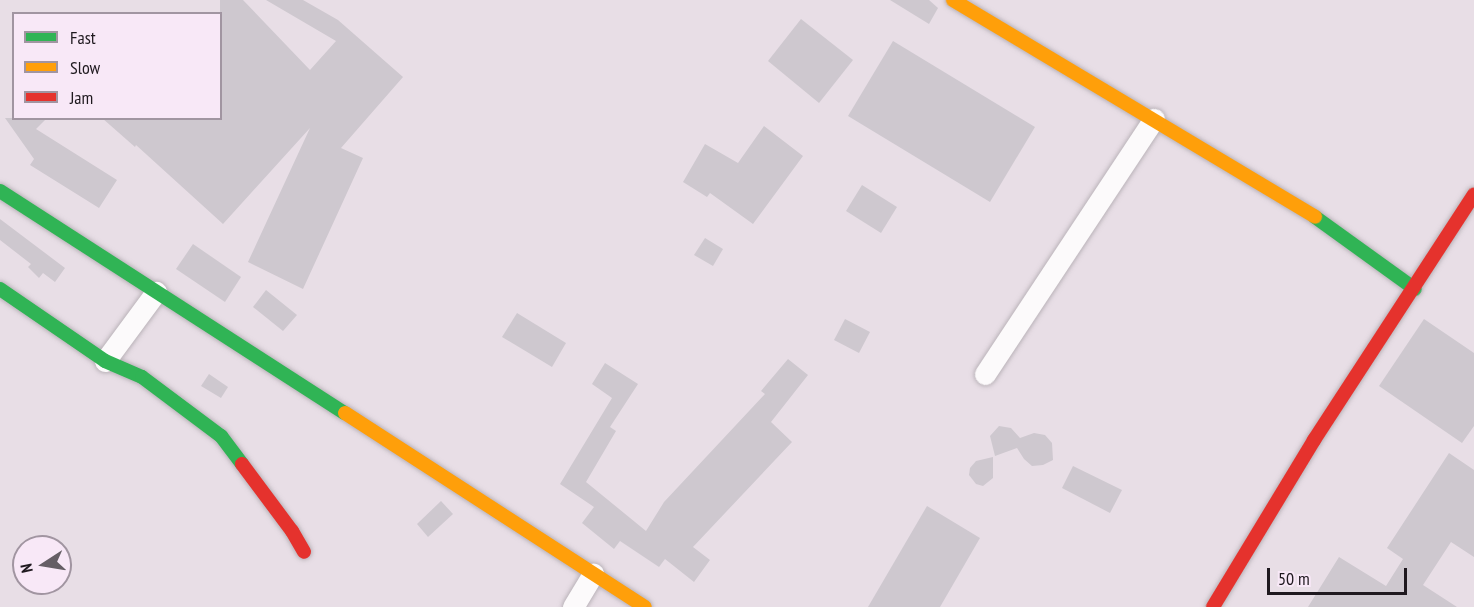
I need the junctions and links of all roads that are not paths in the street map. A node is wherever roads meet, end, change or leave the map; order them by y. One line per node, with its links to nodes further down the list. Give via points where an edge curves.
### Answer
1 (953, 0): 2 (street)
2 (1154, 119): 6 (street, via 1311,214); 9 (street)
3 (0, 191): 7 (street)
4 (1474, 195): 6 (street)
5 (0, 288): 8 (street)
6 (1415, 289): 14 (street, via 1314,440)
7 (156, 292): 8 (street); 11 (street)
8 (105, 361): 10 (street, via 142,377 221,436)
9 (985, 374)
10 (304, 552)
11 (594, 574): 12 (street); 13 (street)
12 (573, 607)
13 (645, 607)
14 (1213, 607)

